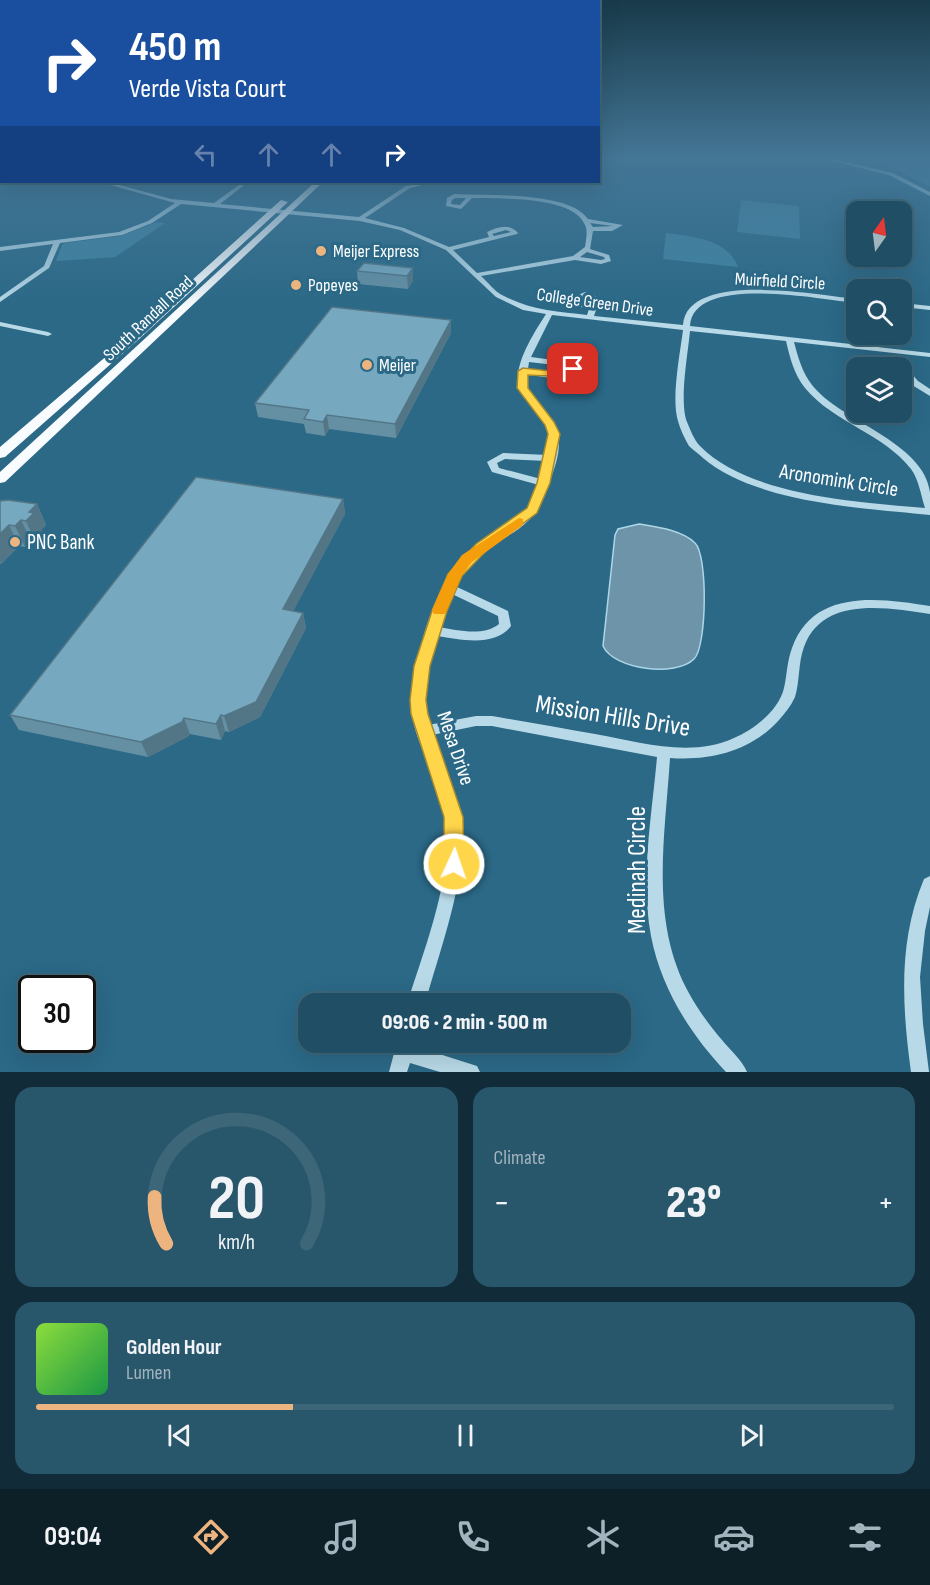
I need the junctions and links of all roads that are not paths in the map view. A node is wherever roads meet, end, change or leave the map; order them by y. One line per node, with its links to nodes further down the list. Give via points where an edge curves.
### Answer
1 (169, 209): 11 (street, via 129,231)
2 (259, 209): 6 (street, College Green Drive)
3 (284, 209): 6 (main road, South Randall Road)
4 (375, 209): 7 (street)
5 (577, 209): 8 (street)
6 (281, 211): 7 (street, College Green Drive); 34 (main road, South Randall Road); 36 (main road, South Randall Road)
7 (360, 219): 13 (street, College Green Drive, via 417,234)
8 (588, 221): 9 (street); 9 (street, via 611,222 620,227)
9 (589, 229): 14 (street)
10 (492, 238): 13 (street)
11 (57, 242): 12 (street); 17 (street, via 47,267)
12 (0, 249)
13 (448, 249): 16 (street, College Green Drive)
14 (587, 250): 15 (street); 15 (street, via 609,260)
15 (575, 258): 16 (street)
16 (476, 275): 22 (street, College Green Drive, via 504,299)
17 (0, 300)
18 (846, 300): 25 (street, Muirfield Circle, via 759,292 718,294 692,308)
19 (912, 306): 21 (street)
20 (593, 308): 23 (street)
21 (930, 308)
22 (550, 313): 23 (street, College Green Drive); 31 (street)
23 (589, 318): 25 (street, College Green Drive)
24 (0, 324): 26 (street)
25 (687, 329): 27 (street, College Green Drive); 39 (street, Aronomink Circle, via 681,420 692,442 714,464 783,492)
26 (48, 334)
27 (789, 339): 28 (street, College Green Drive); 38 (street, via 793,363 807,384 836,412 910,463 922,482)
28 (895, 350): 29 (street, College Green Drive); 30 (street)
29 (930, 355)
30 (897, 357)
31 (525, 365): 31 (street, via 565,364 573,369 560,375); 35 (street, Mesa Drive, via 522,388 554,434)
32 (912, 380): 33 (street)
33 (930, 393)
34 (0, 454)
35 (550, 458): 37 (street, Mesa Drive); 37 (street, via 503,456 492,462 495,470)
36 (0, 478)
37 (544, 483): 40 (street, Mesa Drive, via 532,510 467,559)
38 (930, 507)
39 (930, 512)
40 (450, 588): 42 (street, Mesa Drive); 42 (street, via 504,614 505,626 496,633 482,635)
41 (930, 610): 44 (street, Mission Hills Drive, via 874,604 834,608 814,620 804,632 787,700 765,728 718,750)
42 (433, 631): 43 (street, Mesa Drive, via 419,683)
43 (424, 731): 44 (street, Mission Hills Drive, via 476,721 507,722); 46 (street, Mesa Drive, via 450,802 456,837 454,864)
44 (664, 752): 51 (street, Medinah Circle, via 656,896 664,956 696,1022)
45 (930, 884): 52 (street, via 911,956 910,992)
46 (419, 993)
47 (403, 1053): 49 (street)
48 (420, 1053): 50 (street)
49 (398, 1072)
50 (471, 1072)
51 (738, 1072)
52 (920, 1072)

